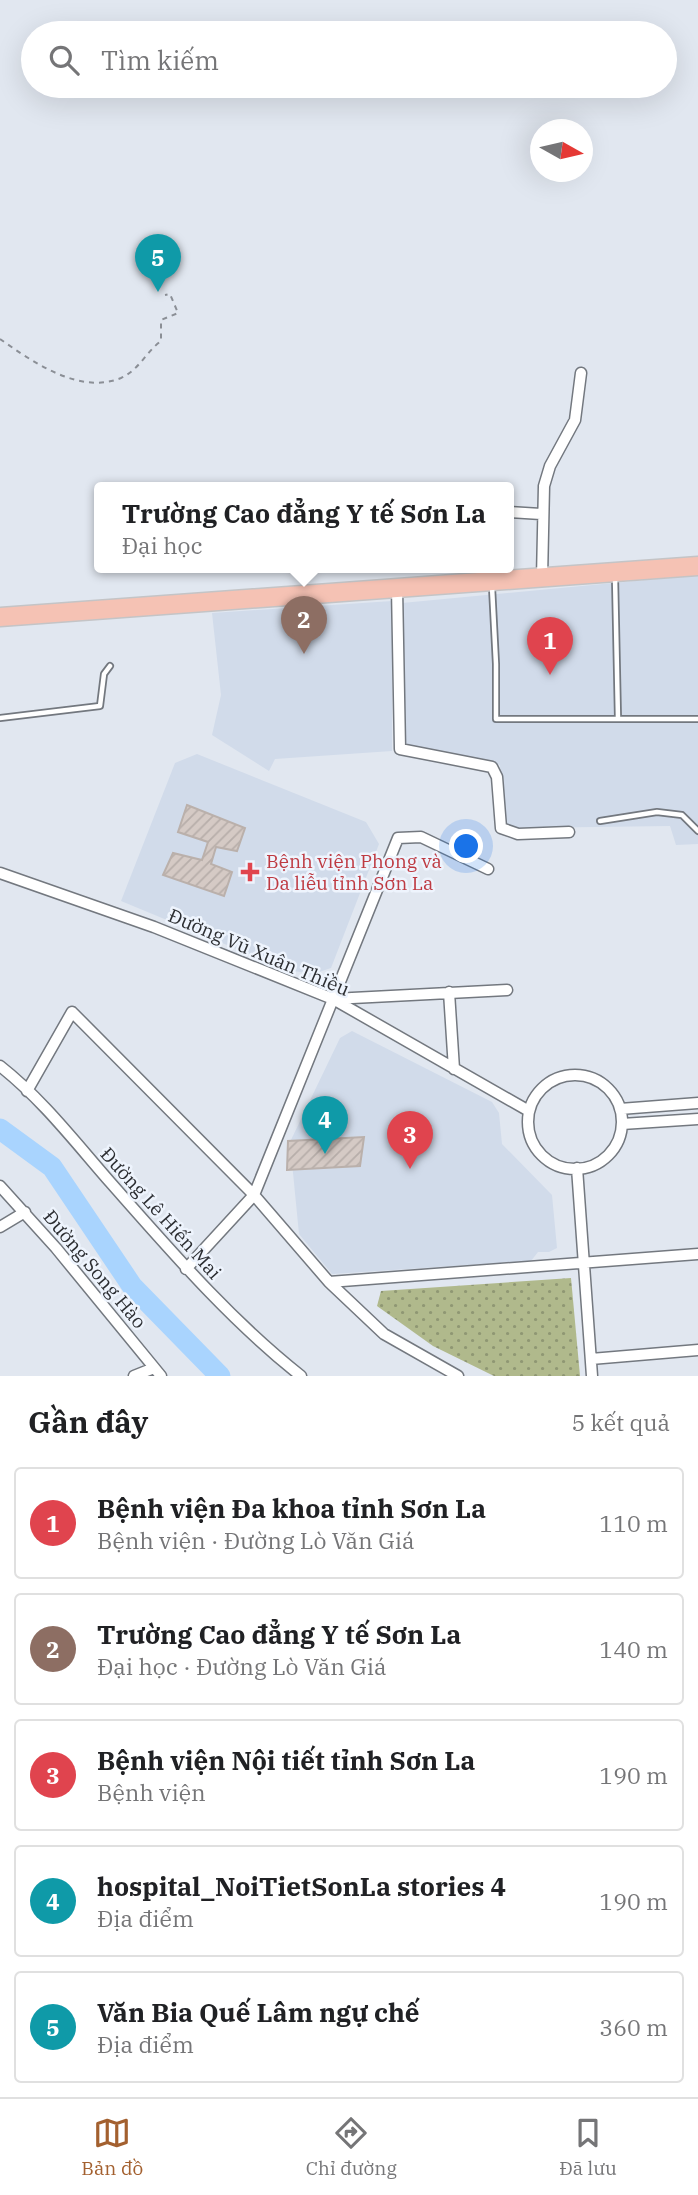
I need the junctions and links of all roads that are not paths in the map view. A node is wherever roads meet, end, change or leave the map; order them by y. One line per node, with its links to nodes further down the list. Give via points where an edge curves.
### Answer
1 (581, 373): 3 (street, via 575,420 547,476)
2 (514, 512): 3 (street)
3 (541, 514): 6 (street)
4 (698, 566): 5 (highway)
5 (615, 572): 6 (highway); 12 (lane)
6 (542, 578): 7 (highway)
7 (491, 582): 8 (highway); 12 (lane, via 496,719)
8 (397, 589): 9 (highway); 16 (street, via 400,749 492,767 501,828 518,834)
9 (0, 617)
10 (110, 666): 11 (lane, via 104,674 100,706)
11 (0, 718)
12 (618, 719): 13 (lane)
13 (698, 719)
14 (600, 821): 15 (lane, via 657,813 681,815)
15 (698, 831)
16 (569, 832)
17 (488, 869): 21 (street, via 421,837 398,838)
18 (0, 873): 21 (street, Đường Vũ Xuân Thiều, via 154,927)
19 (507, 990): 20 (street)
20 (449, 992): 21 (street); 23 (street)
21 (333, 999): 23 (street, Đường Vũ Xuân Thiều); 32 (street)
22 (0, 1066): 24 (street, Đường Lê Hiến Mai)
23 (454, 1069): 27 (street, Đường Vũ Xuân Thiều)
24 (27, 1091): 32 (street, via 72,1012); 37 (street, Đường Lê Hiến Mai)
25 (698, 1103): 26 (street)
26 (620, 1109): 27 (street, via 602,1083 573,1074 545,1085); 29 (street)
27 (529, 1111): 30 (street, via 532,1142 541,1155 553,1164)
28 (698, 1119): 29 (street)
29 (622, 1124): 30 (street, via 610,1153 598,1163)
30 (577, 1168): 36 (street)
31 (0, 1186): 33 (street, Đường Song Hào)
32 (254, 1195): 37 (street); 38 (street)
33 (25, 1212): 34 (street); 41 (street, Đường Song Hào)
34 (0, 1227)
35 (698, 1254): 36 (street)
36 (584, 1263): 38 (street); 40 (street)
37 (186, 1269): 43 (street, Đường Lê Hiến Mai, via 258,1342)
38 (329, 1282): 44 (street, via 384,1334)
39 (698, 1350): 40 (street)
40 (591, 1359): 45 (street)
41 (158, 1372): 42 (street)
42 (134, 1376)
43 (302, 1376)
44 (458, 1376)
45 (592, 1376)

